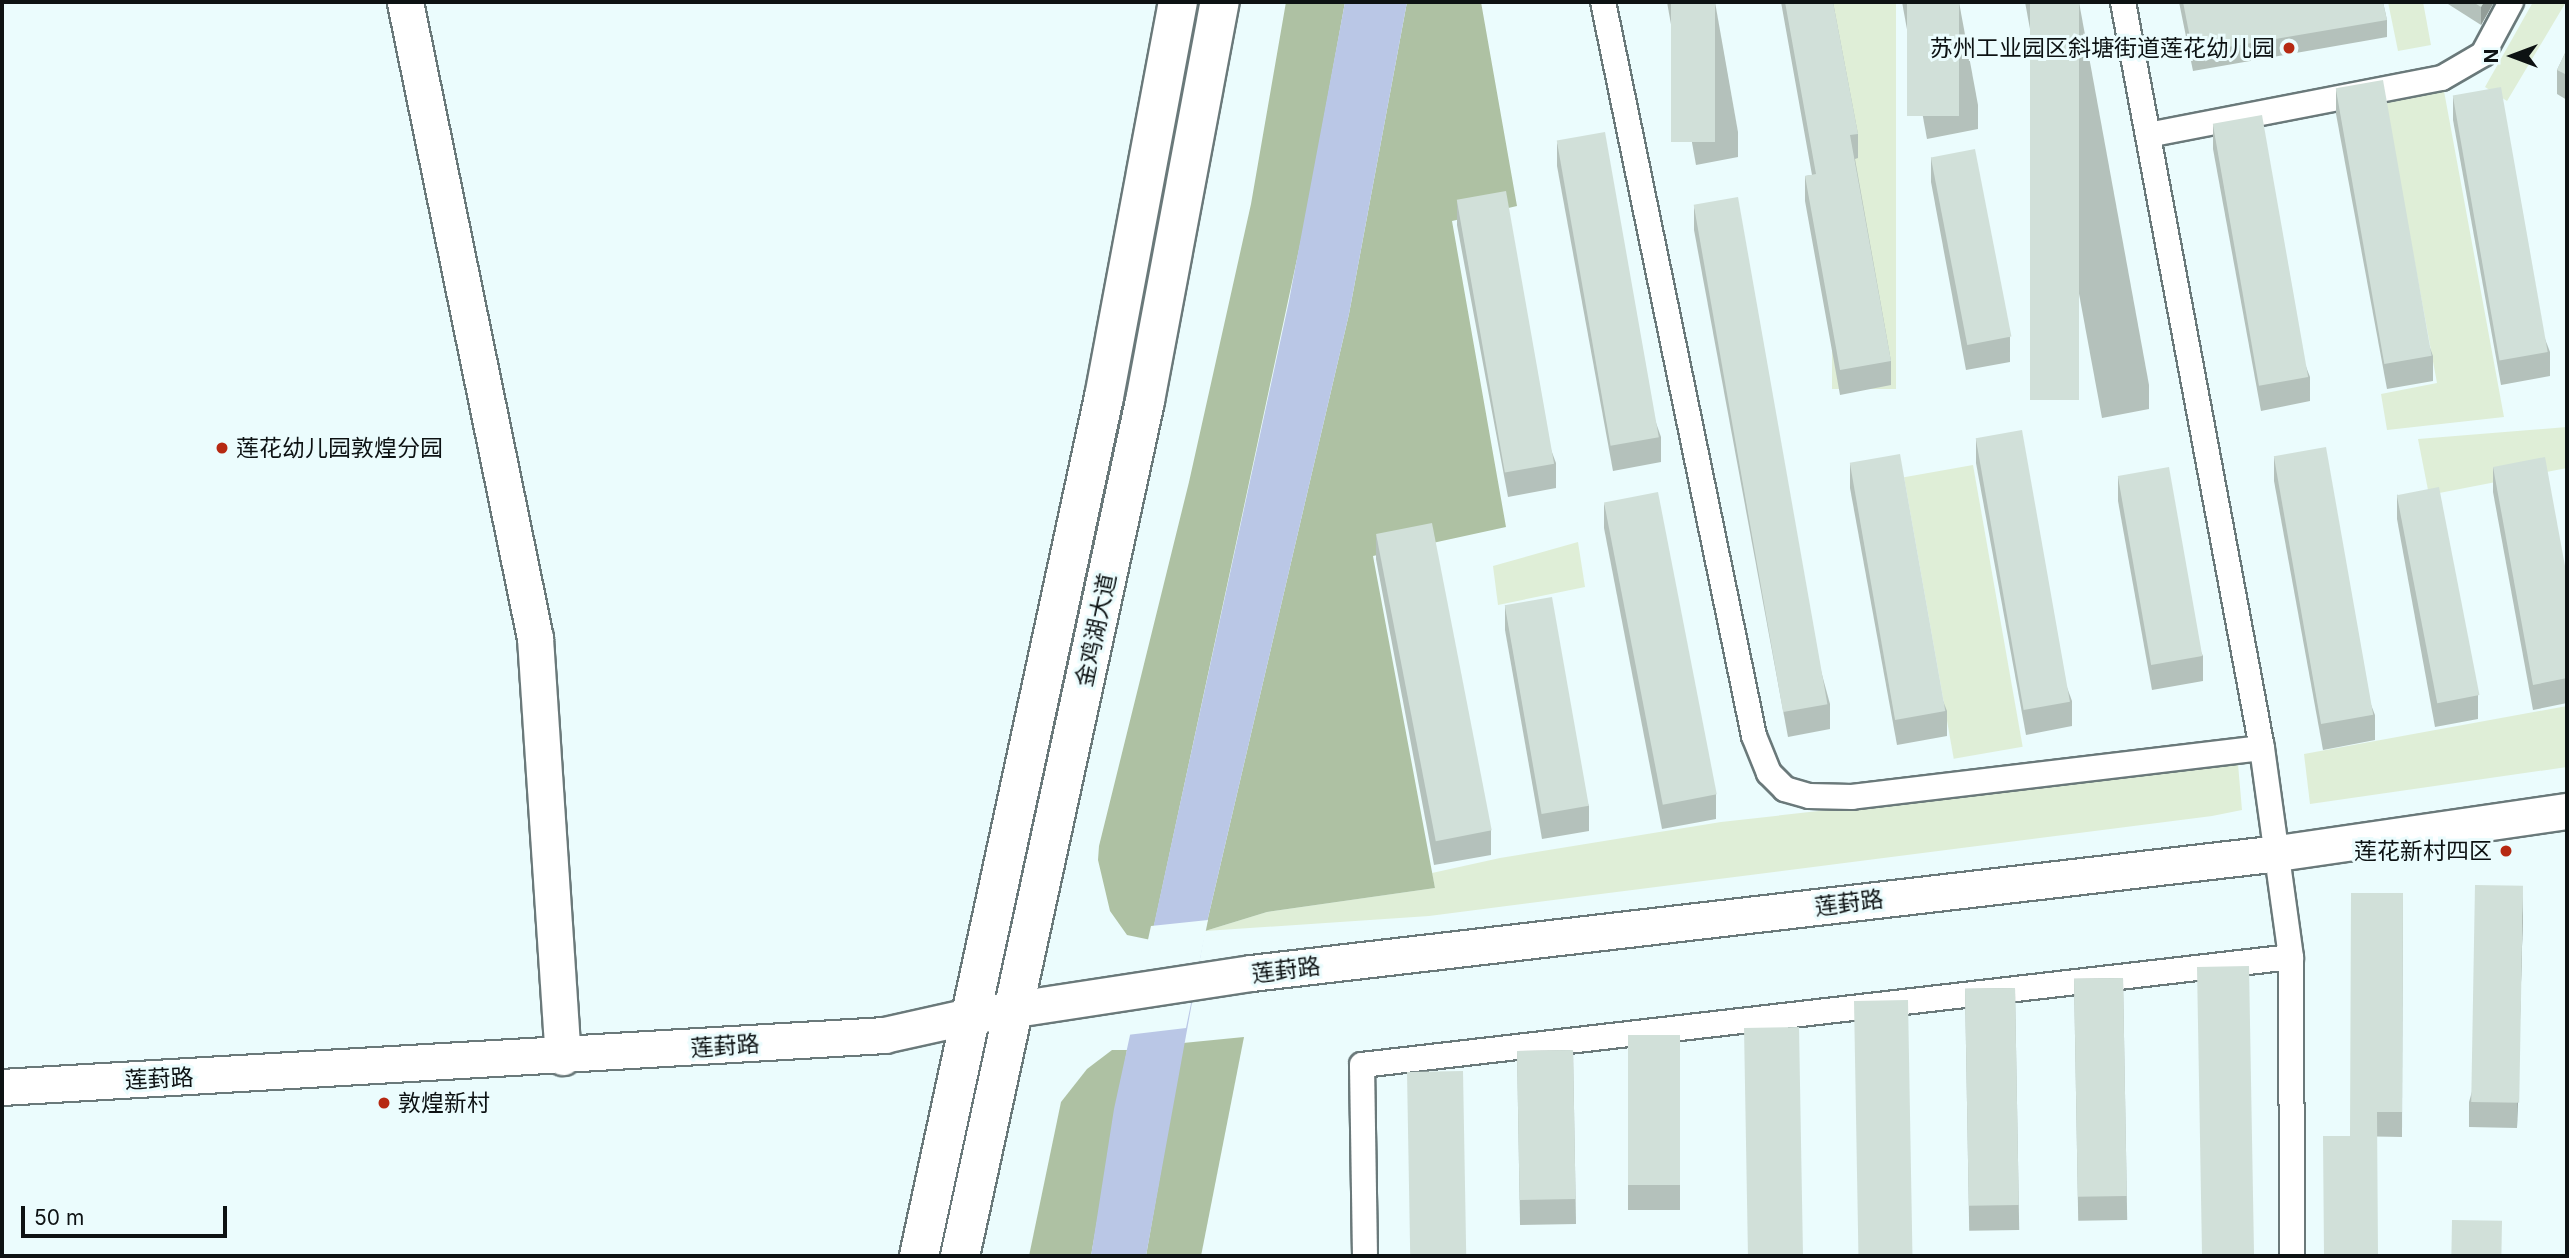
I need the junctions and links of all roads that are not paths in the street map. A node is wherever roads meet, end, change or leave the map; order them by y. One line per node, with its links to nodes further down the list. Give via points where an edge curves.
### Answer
1 (405, 2): 14 (main road, via 535,638)
2 (1178, 2): 13 (main road, 金鸡湖大道, via 1104,397)
3 (1220, 2): 12 (main road, 金鸡湖大道, via 1145,401)
4 (1603, 2): 8 (street, via 1754,736 1769,773 1785,789 1809,796 1852,797)
5 (2123, 2): 7 (street)
6 (2511, 2): 7 (street, via 2483,54 2442,78)
7 (2148, 135): 8 (street)
8 (2262, 748): 10 (street)
9 (2567, 811): 10 (main road, 莲葑路)
10 (2278, 853): 11 (street); 12 (main road, 莲葑路, via 1251,974)
11 (2291, 957): 18 (street, via 1362,1065); 19 (street)
12 (1010, 1011): 13 (main road, 莲葑路); 17 (main road, 金鸡湖大道)
13 (970, 1016): 14 (main road, 莲葑路, via 884,1035); 16 (main road, 金鸡湖大道)
14 (563, 1058): 15 (main road, 莲葑路)
15 (2, 1087)
16 (919, 1256)
17 (961, 1256)
18 (1365, 1256)
19 (2292, 1256)

